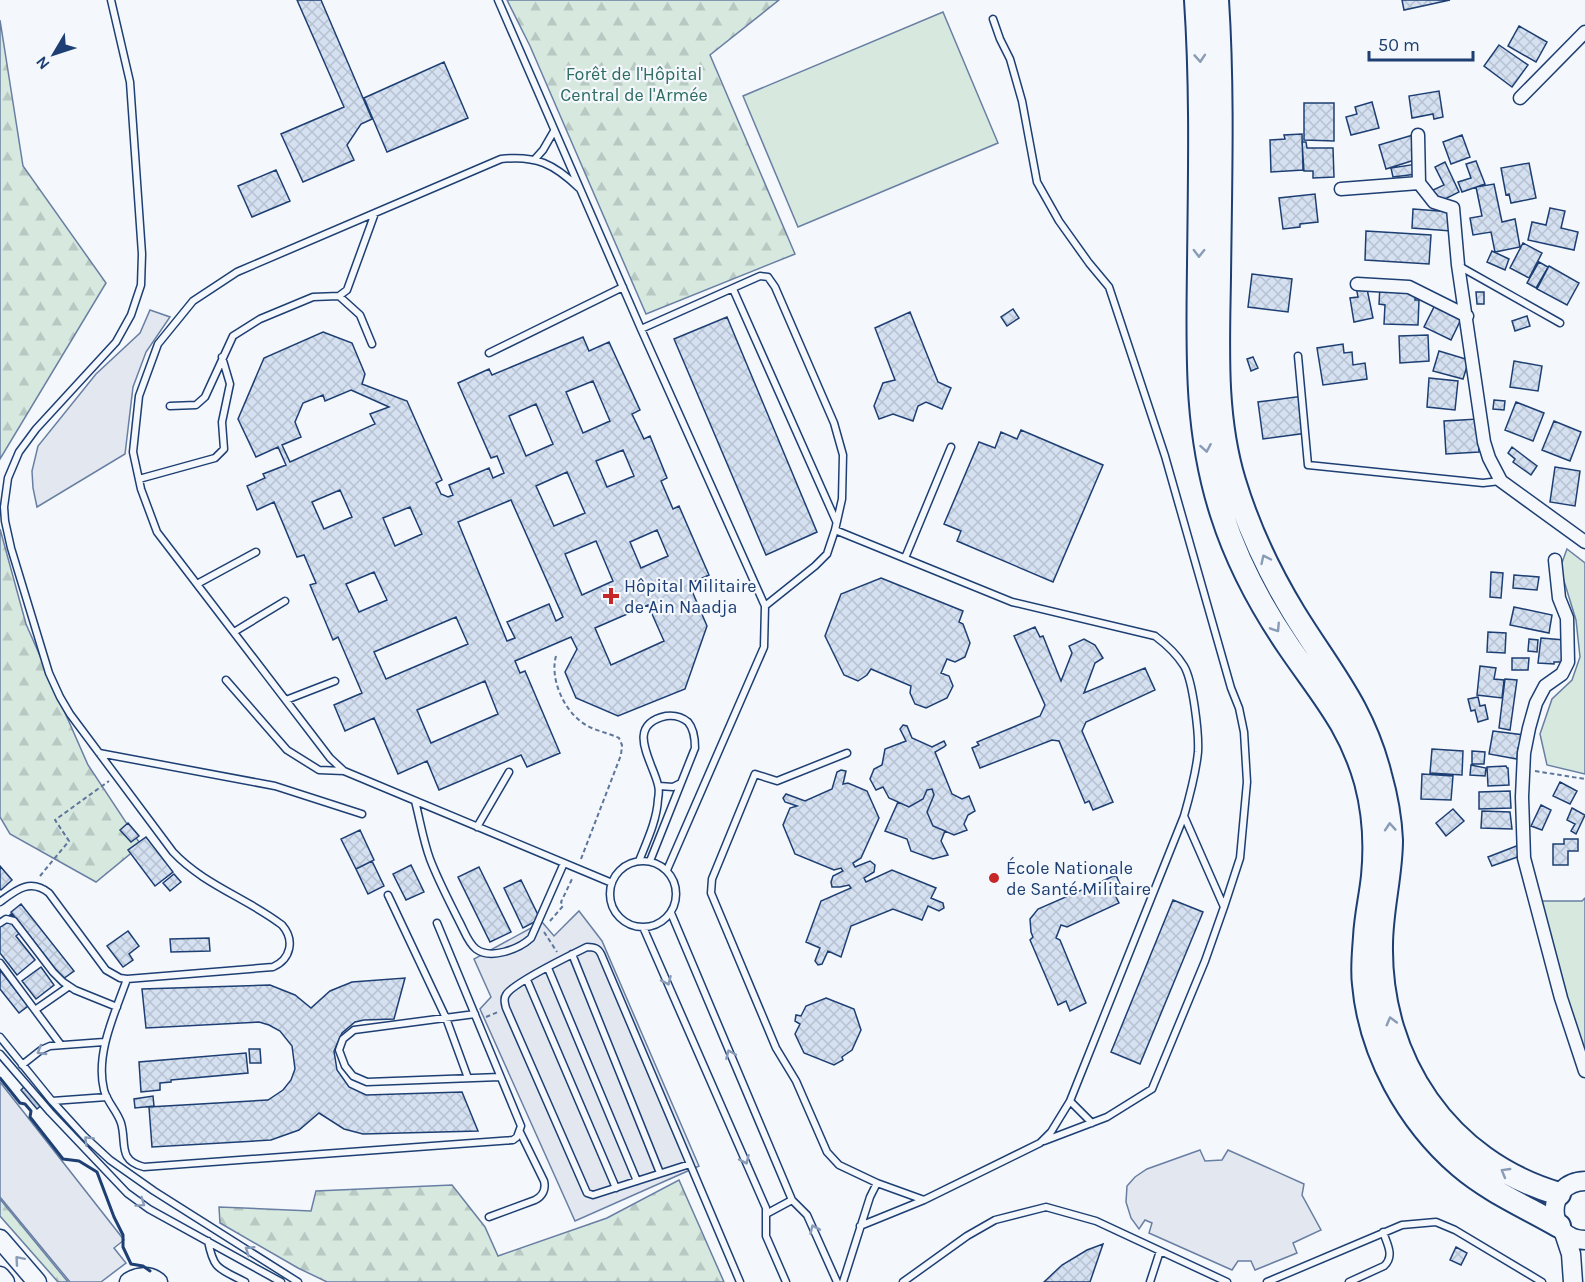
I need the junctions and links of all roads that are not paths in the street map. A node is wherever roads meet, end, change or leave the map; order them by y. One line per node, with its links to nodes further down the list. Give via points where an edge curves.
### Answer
1 (111, 0): 44 (lane, via 130,82 141,285 116,342 19,452 8,478 4,507 10,548 52,679 69,714)
2 (498, 0): 8 (lane)
3 (1196, 0): 102 (highway, one-way to 102, via 1201,69 1198,362 1207,454 1222,514 1245,572 1274,626 1333,707 1365,778 1373,814 1374,853 1363,982 1372,1029 1401,1095 1428,1134 1461,1167)
4 (1217, 0): 96 (highway, one-way to 4, via 1523,1182 1471,1149 1445,1124 1409,1069 1392,1027 1383,985 1380,944 1391,839 1376,757 1350,698 1279,588 1234,479 1222,421 1218,361 1221,68)
5 (993, 19): 61 (lane, via 1022,101 1037,182 1059,221 1109,287 1165,456 1239,708 1247,782 1240,858)
6 (1585, 32): 7 (street)
7 (1520, 98)
8 (554, 131): 10 (lane); 12 (lane)
9 (1418, 135): 11 (street)
10 (535, 159): 12 (lane, via 554,167); 14 (lane, via 501,159)
11 (1419, 183): 13 (street); 15 (street, via 1434,202 1453,208)
12 (579, 188): 17 (lane)
13 (1341, 189)
14 (375, 213): 19 (lane, via 347,290); 29 (lane, via 237,272 193,301 158,344 139,396 134,452)
15 (1458, 265): 20 (street); 21 (lane)
16 (1357, 284): 20 (street, via 1409,287)
17 (623, 287): 22 (lane); 24 (lane)
18 (733, 289): 22 (lane); 31 (lane); 31 (lane, via 760,276 768,277 775,287 834,423 843,455 842,499)
19 (339, 296): 23 (lane, via 360,315); 25 (lane, via 313,297 260,319 233,336)
20 (1467, 316): 30 (street, via 1484,442)
21 (1560, 323)
22 (641, 329): 39 (lane)
23 (372, 344)
24 (489, 353)
25 (222, 356): 27 (lane, via 206,397 196,405); 29 (lane, via 230,384 222,422 225,449 215,458)
26 (1298, 356): 30 (lane, via 1308,465 1483,483)
27 (170, 406)
28 (951, 447): 35 (lane)
29 (139, 479): 37 (lane, via 157,532)
30 (1501, 481): 33 (street)
31 (836, 521): 32 (lane)
32 (835, 530): 35 (lane); 39 (lane, via 827,554)
33 (1585, 542)
34 (256, 552): 37 (lane)
35 (906, 558): 52 (lane, via 1012,602 1155,636 1171,648 1185,668 1193,695 1198,751)
36 (1556, 560): 81 (street, via 1559,598 1567,618 1568,662 1562,674 1545,686 1529,728 1523,770 1524,858 1561,999)
37 (197, 584): 40 (lane)
38 (285, 601): 40 (lane)
39 (765, 606): 57 (lane, via 764,647)
40 (234, 632): 43 (lane)
41 (226, 680): 46 (lane, via 287,750 319,770)
42 (335, 681): 43 (lane)
43 (286, 700): 46 (lane)
44 (99, 753): 51 (lane, via 275,786); 69 (lane, via 184,863 278,921 290,940 286,957 273,967)
45 (847, 753): 94 (lane, via 777,781 755,774 712,879 711,893 776,1048 796,1081 827,1152 839,1165)
46 (344, 771): 50 (lane)
47 (509, 772): 53 (lane)
48 (681, 783): 49 (lane); 49 (lane, via 695,748 694,736 689,724 670,715 648,726 644,737 644,749); 55 (lane)
49 (659, 786): 54 (lane, via 654,822)
50 (415, 801): 53 (lane); 56 (lane, via 429,857 477,950 505,952 531,938)
51 (362, 814)
52 (1184, 816): 61 (lane); 86 (lane)
53 (477, 827): 56 (lane)
54 (639, 861): 55 (lane); 58 (lane, via 619,871)
55 (650, 861): 57 (lane)
56 (564, 862): 58 (lane)
57 (667, 870): 62 (lane, via 677,895)
58 (612, 883): 65 (lane, via 615,912 632,925)
59 (388, 895): 74 (lane)
60 (0, 902): 69 (lane, via 20,888 38,886 49,893 106,970)
61 (1224, 907): 87 (lane, via 1152,1089)
62 (671, 913): 65 (lane, via 662,922); 97 (lane, one-way to 62)
63 (0, 923): 71 (lane, via 6,919 14,921)
64 (437, 923): 75 (lane)
65 (644, 927): 99 (lane, one-way to 99)
66 (572, 954): 68 (lane); 90 (lane, via 590,947 601,954); 91 (lane)
67 (0, 963): 73 (lane)
68 (548, 968): 70 (lane); 92 (lane)
69 (127, 979): 72 (lane)
70 (527, 980): 95 (lane); 95 (lane, via 507,993 506,1008 585,1192 593,1195)
71 (68, 987): 72 (lane); 73 (lane)
72 (117, 1007): 77 (lane)
73 (35, 1010): 78 (lane)
74 (446, 1018): 75 (lane); 83 (lane); 83 (lane, via 354,1030 339,1050 353,1076 368,1082)
75 (476, 1018): 82 (lane)
76 (0, 1037): 80 (lane)
77 (104, 1042): 78 (lane); 84 (lane, via 102,1080)
78 (61, 1045): 80 (lane, one-way to 80, via 45,1048)
79 (0, 1054): 106 (lane, one-way to 106, via 127,1193)
80 (22, 1065): 85 (lane)
81 (1585, 1071)
82 (500, 1077): 83 (lane); 88 (lane)
83 (468, 1078)
84 (107, 1097): 85 (lane); 88 (lane, via 120,1121 126,1154 133,1163 144,1167 507,1142)
85 (52, 1101): 116 (lane, one-way to 85, via 110,1160)
86 (1070, 1101): 87 (lane); 89 (lane)
87 (1092, 1124): 89 (lane)
88 (520, 1132): 100 (lane, via 544,1181 544,1189 535,1200)
89 (1040, 1143): 98 (lane)
90 (690, 1164): 91 (lane); 117 (lane)
91 (660, 1173): 92 (lane)
92 (637, 1181): 95 (lane)
93 (1585, 1181): 96 (main road, via 1573,1182)
94 (877, 1183): 98 (lane); 101 (lane)
95 (616, 1188)
96 (1559, 1194): 102 (main road, via 1554,1210)
97 (792, 1200): 99 (lane); 119 (lane, one-way to 97, via 807,1215)
98 (924, 1200): 101 (lane)
99 (766, 1214): 118 (lane, via 766,1236)
100 (489, 1217)
101 (860, 1226): 120 (lane)
102 (1561, 1229): 105 (main road, via 1571,1237); 128 (main road, via 1571,1254)
103 (1383, 1232): 125 (lane); 126 (lane, via 1391,1255 1389,1262); 127 (lane, via 1402,1225 1436,1222)
104 (0, 1239): 112 (main road, one-way to 104)
105 (1585, 1240)
106 (208, 1241): 114 (lane, via 217,1266); 115 (lane)
107 (1160, 1251): 108 (lane); 121 (lane, via 1096,1221 1046,1207 996,1220); 122 (lane)
108 (1206, 1272): 123 (lane); 124 (lane)
109 (0, 1276): 111 (main road)
110 (155, 1280): 113 (main road, via 136,1277)
111 (5, 1282)
112 (37, 1282)
113 (129, 1282)
114 (245, 1282)
115 (281, 1282)
116 (298, 1282)
117 (740, 1282)
118 (786, 1282)
119 (837, 1282)
120 (843, 1282)
121 (903, 1282)
122 (1150, 1282)
123 (1205, 1282)
124 (1227, 1282)
125 (1267, 1282)
126 (1349, 1282)
127 (1542, 1282)
128 (1573, 1282)

